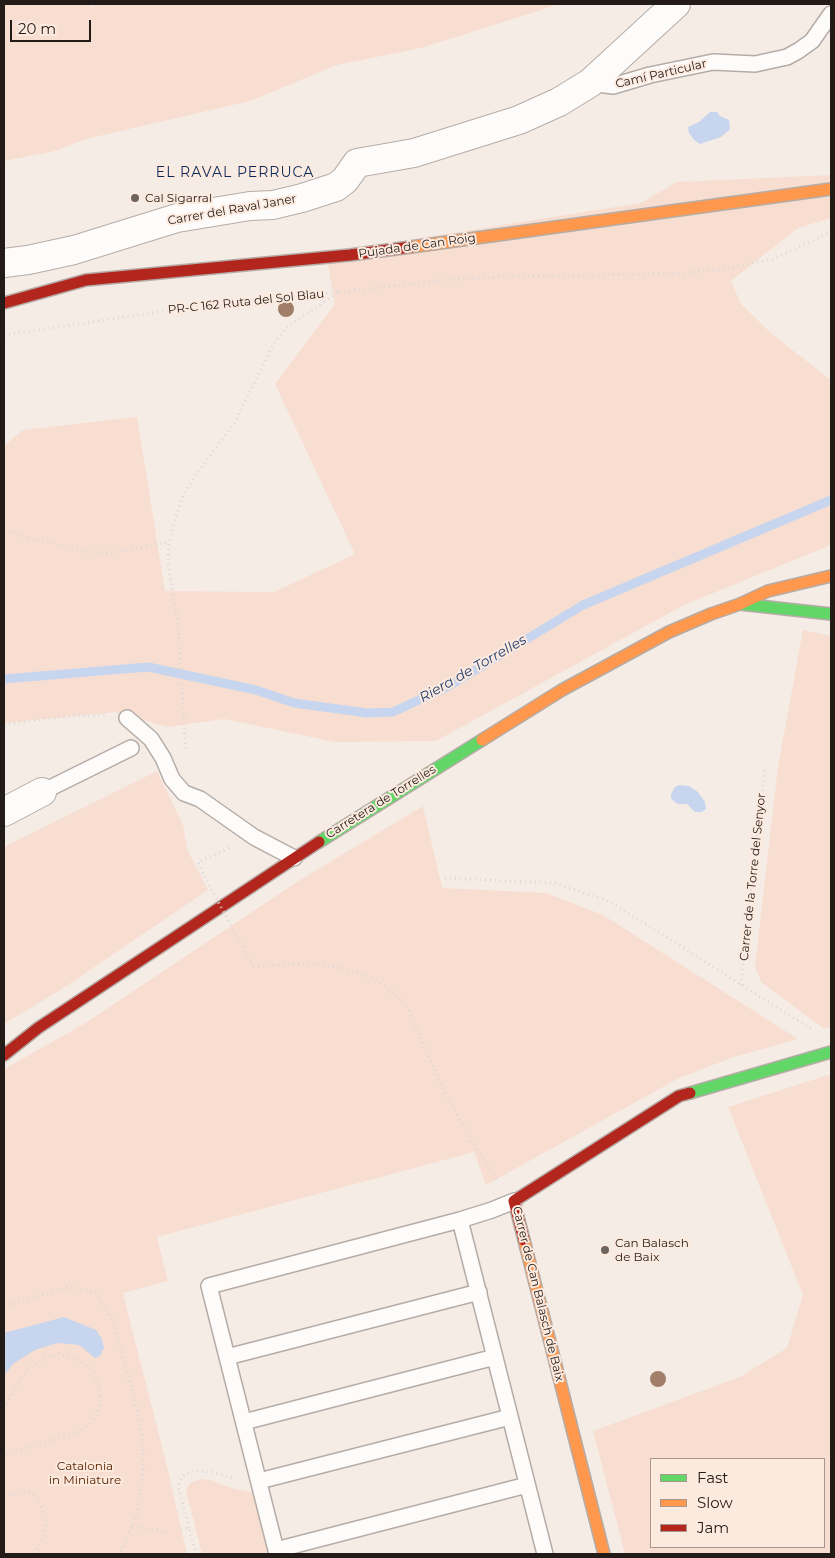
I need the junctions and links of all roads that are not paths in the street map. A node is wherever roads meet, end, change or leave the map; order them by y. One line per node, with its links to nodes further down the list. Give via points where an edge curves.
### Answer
1 (676, 4): 3 (street, Carrer del Raval Janer)
2 (831, 14): 3 (lane, Camí Particular, via 812,41 787,57 755,64 713,62 612,86)
3 (590, 83): 5 (street, Carrer del Raval Janer, via 559,102 519,120 414,153 358,163 336,187 302,198 177,218 74,250)
4 (831, 189): 6 (street, Pujada de Can Roig, via 350,255 86,280)
5 (4, 263)
6 (4, 303)
7 (831, 576): 8 (street, Carretera de Torrelles, via 768,591)
8 (740, 604): 9 (street, Carretera de Torrelles); 14 (street, Carretera de Torrelles, via 669,632 562,690)
9 (831, 614)
10 (127, 718): 14 (lane, via 151,739 172,779 184,793 200,799 261,842)
11 (131, 748): 12 (lane)
12 (42, 792): 13 (street)
13 (4, 812)
14 (294, 858): 15 (street, Carretera de Torrelles)
15 (38, 1028): 16 (street, Carretera de Torrelles); 18 (street, Carretera de Torrelles)
16 (4, 1040)
17 (828, 1053): 19 (street, Carrer de Can Balasch de Baix, via 679,1096)
18 (4, 1056)
19 (514, 1201): 20 (lane); 30 (street, Carrer de Can Balasch de Baix)
20 (460, 1220): 21 (lane); 22 (lane, via 209,1286)
21 (479, 1292): 22 (lane); 23 (lane)
22 (227, 1357): 25 (lane)
23 (495, 1357): 24 (lane); 25 (lane)
24 (510, 1417): 26 (lane); 27 (lane)
25 (244, 1422): 26 (lane)
26 (259, 1481): 28 (lane)
27 (527, 1485): 28 (lane); 29 (lane)
28 (277, 1552)
29 (545, 1554)
30 (604, 1554)

